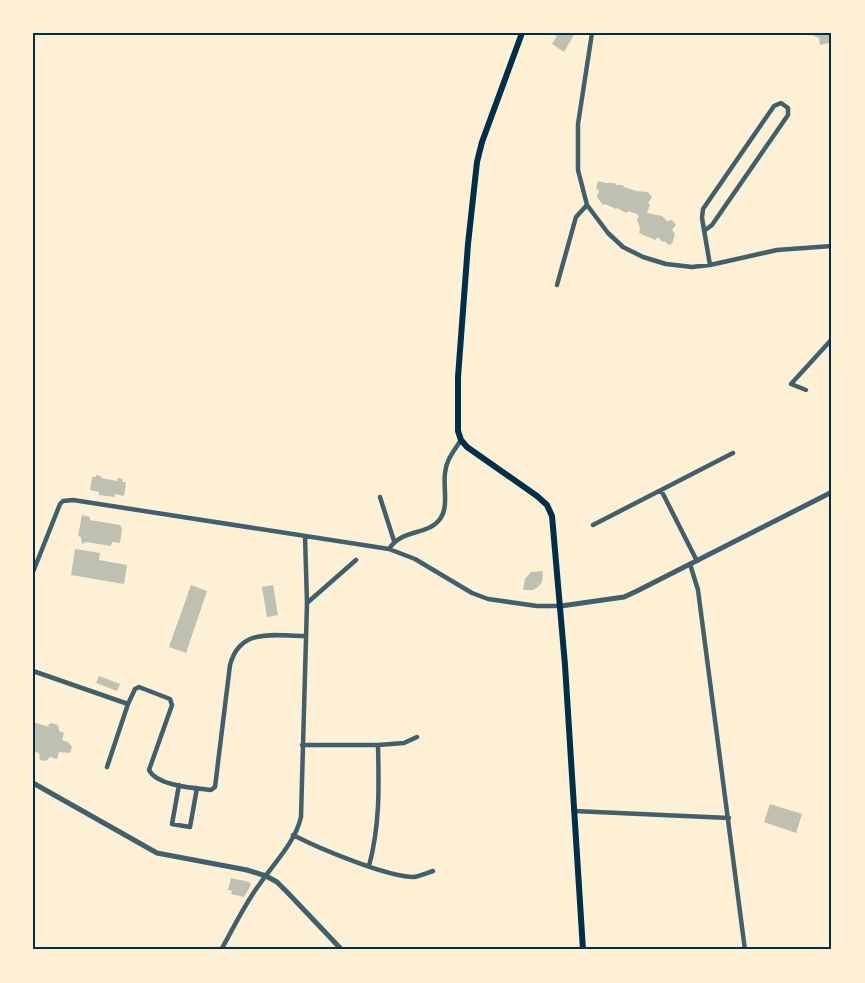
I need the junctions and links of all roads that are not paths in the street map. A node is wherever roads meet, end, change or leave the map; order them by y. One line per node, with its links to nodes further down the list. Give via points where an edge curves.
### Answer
1 (522, 33): 10 (main road, via 477,162 460,342 457,421)
2 (592, 33): 3 (street, via 577,147)
3 (587, 205): 6 (street, via 608,233 639,255 685,267); 7 (street, via 576,217)
4 (704, 231): 4 (street, via 788,115 788,108 781,103 774,106 703,209); 6 (street)
5 (832, 246): 6 (street, via 777,250)
6 (710, 265)
7 (558, 285)
8 (832, 339): 9 (street, via 791,384)
9 (806, 390)
10 (461, 440): 17 (street, via 445,471 444,508 439,521); 24 (main road, via 547,505 552,516)
11 (733, 453): 12 (street)
12 (661, 490): 15 (street); 20 (street)
13 (832, 492): 20 (street)
14 (380, 497): 17 (street)
15 (593, 525)
16 (305, 537): 18 (street); 22 (street, via 102,503 63,501); 23 (street)
17 (394, 541): 18 (street)
18 (389, 549): 24 (street, via 488,599)
19 (356, 560): 23 (street)
20 (697, 561): 21 (street)
21 (690, 564): 24 (street, via 624,597); 36 (street, via 698,590)
22 (33, 572)
23 (307, 603): 25 (street)
24 (561, 606): 35 (main road)
25 (305, 636): 29 (street); 34 (street, via 258,636 236,649 230,665 215,787)
26 (33, 671): 27 (street)
27 (128, 704): 31 (street); 33 (street, via 139,687 170,699 172,705 149,770 162,782)
28 (417, 737): 30 (street, via 404,743)
29 (302, 745): 30 (street); 37 (street, via 302,804)
30 (378, 745): 38 (street, via 379,813)
31 (107, 767)
32 (33, 783): 40 (street, via 157,853)
33 (179, 785): 34 (street); 34 (street, via 172,824 190,827)
34 (198, 789)
35 (574, 811): 36 (street); 43 (main road)
36 (729, 818): 44 (street)
37 (293, 835): 38 (street); 40 (street)
38 (369, 866): 39 (street, via 416,877)
39 (433, 871)
40 (266, 876): 41 (street); 42 (street, via 277,882)
41 (221, 950)
42 (342, 950)
43 (583, 950)
44 (745, 950)

